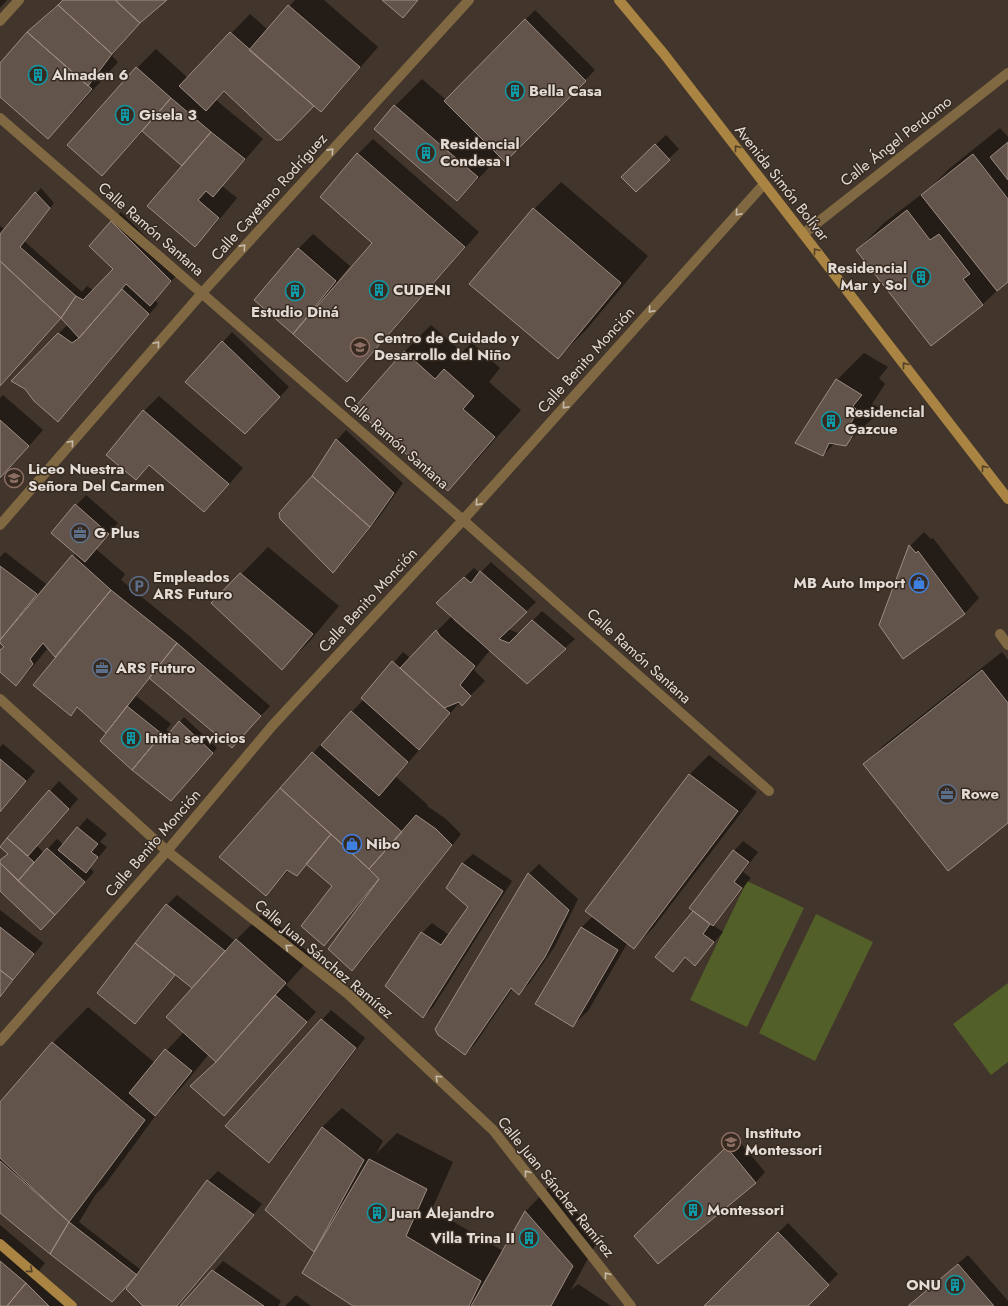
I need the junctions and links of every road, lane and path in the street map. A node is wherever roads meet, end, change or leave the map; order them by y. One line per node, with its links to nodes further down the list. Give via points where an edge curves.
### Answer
1 (19, 0): 4 (street)
2 (469, 0): 9 (street, Calle Cayetano Rodríguez, one-way to 2)
3 (618, 1): 7 (main road, Avenida Simón Bolívar, one-way to 3, via 664,54)
4 (0, 21)
5 (1008, 72): 8 (street, Calle Ángel Perdomo)
6 (0, 118): 9 (street, Calle Ramón Santana)
7 (764, 184): 8 (main road, Avenida Simón Bolívar); 11 (street, Calle Benito Monción, one-way to 11)
8 (803, 234): 10 (main road, Avenida Simón Bolívar, one-way to 8)
9 (202, 293): 11 (street, Calle Ramón Santana); 12 (street, Calle Cayetano Rodríguez, one-way to 9)
10 (1008, 499)
11 (463, 520): 16 (street, Calle Ramón Santana); 17 (street, Calle Benito Monción, via 272,726)
12 (0, 525)
13 (1000, 634): 14 (street)
14 (1008, 645)
15 (0, 699): 17 (street, Calle Juan Sánchez Ramírez)
16 (769, 791)
17 (167, 851): 18 (street, Calle Benito Monción); 21 (street, Calle Juan Sánchez Ramírez, one-way to 17, via 493,1130 348,994)
18 (0, 1041)
19 (0, 1244): 20 (main road, one-way to 20)
20 (72, 1306)
21 (631, 1306)

